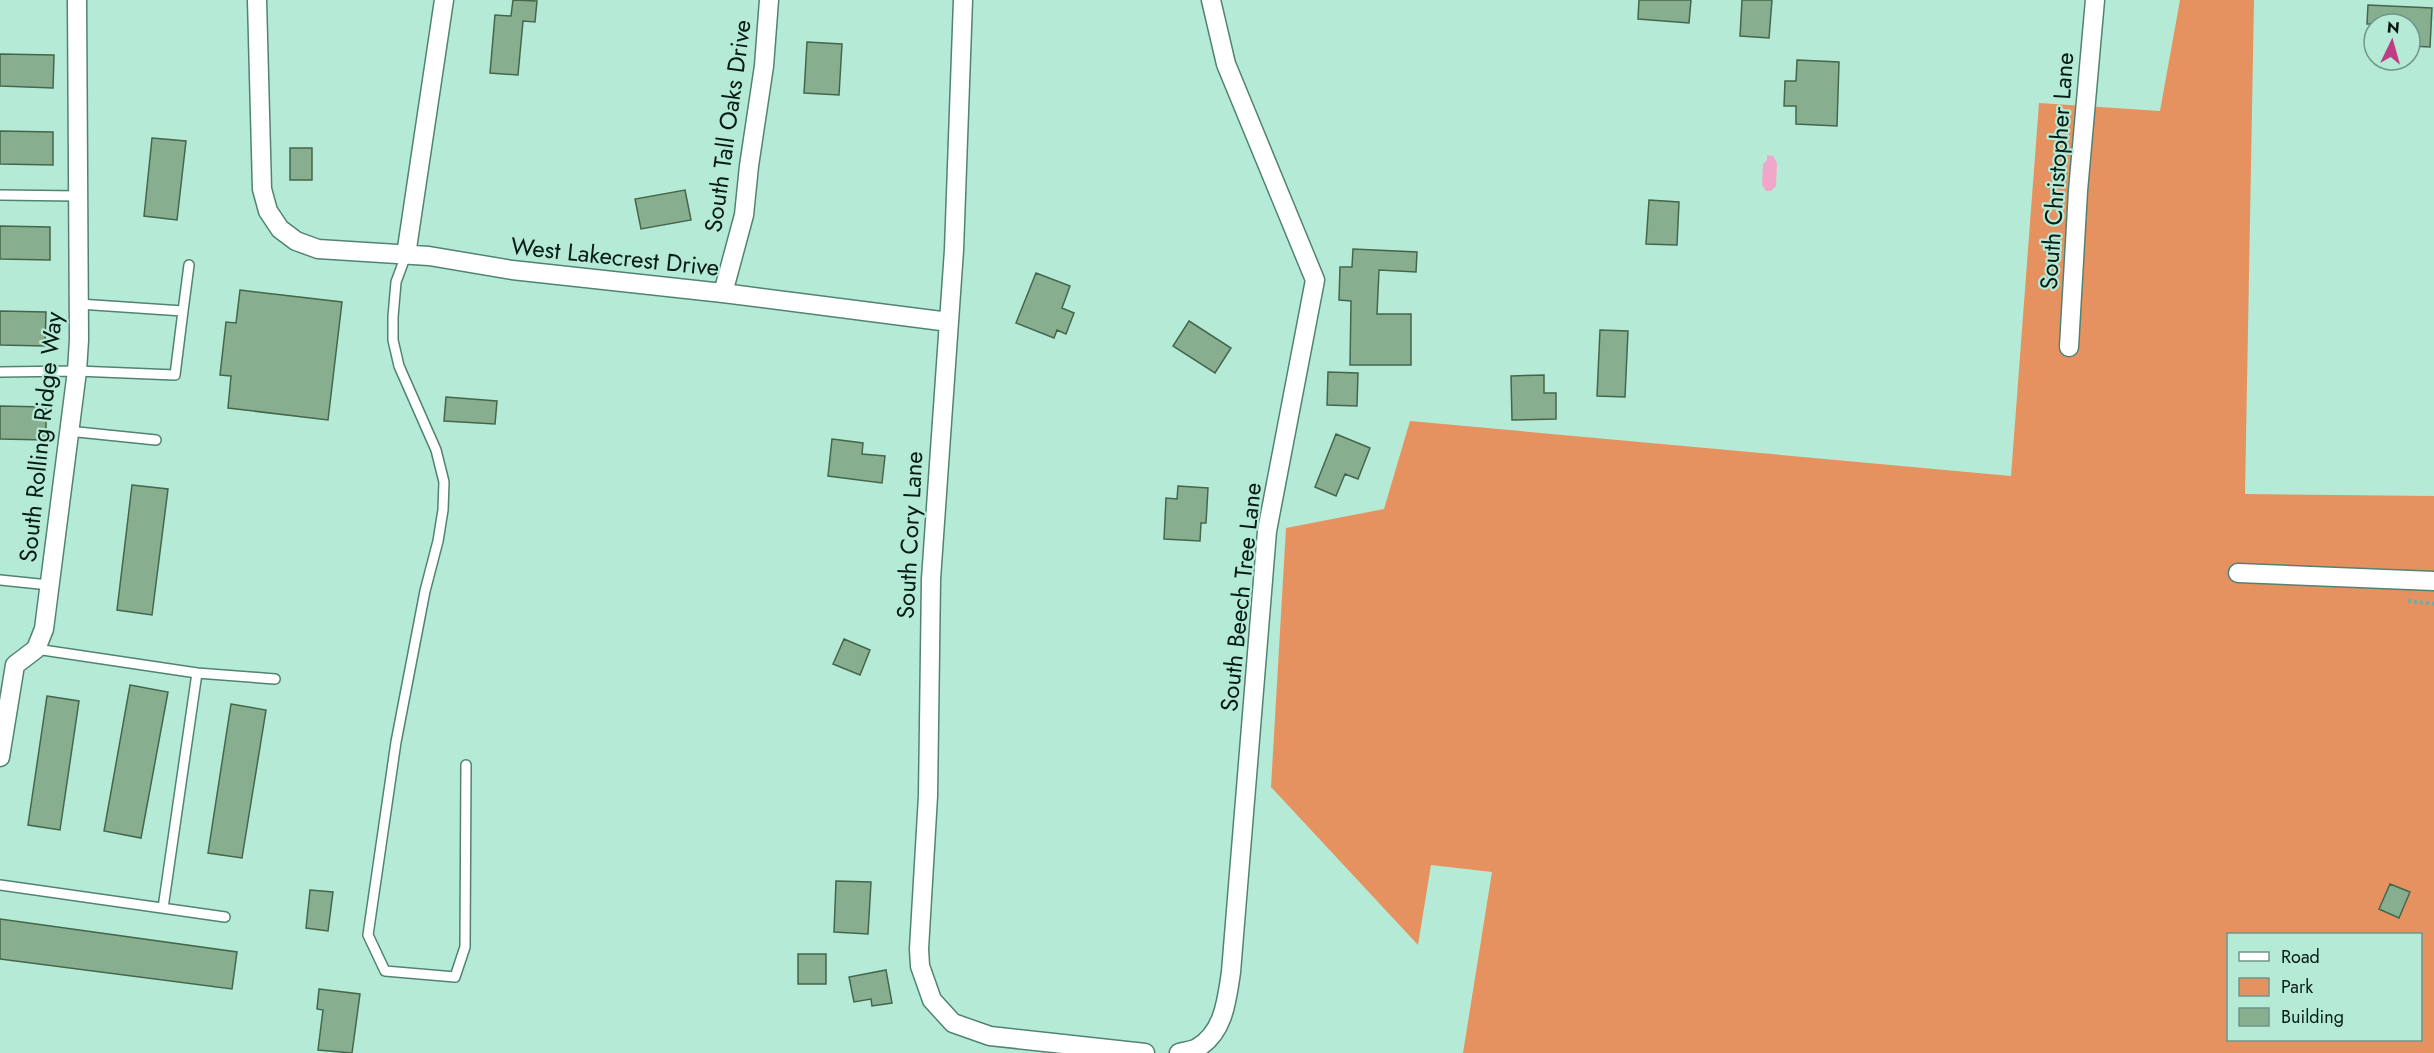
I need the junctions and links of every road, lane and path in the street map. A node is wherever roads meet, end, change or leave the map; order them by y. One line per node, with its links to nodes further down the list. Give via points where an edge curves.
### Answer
1 (77, 0): 9 (street, South Rolling Ridge Way)
2 (257, 0): 10 (street, West Lakecrest Drive, via 262,189 268,211 280,229 296,241 318,249)
3 (444, 0): 10 (street)
4 (769, 0): 12 (street, South Tall Oaks Drive, via 744,215)
5 (963, 0): 15 (street, South Cory Lane)
6 (1210, 0): 34 (street, South Beech Tree Lane, via 1226,64 1315,280 1267,531 1226,1005 1212,1035 1197,1048)
7 (2095, 0): 16 (street, South Christopher Lane)
8 (0, 195): 9 (lane)
9 (78, 196): 13 (street, South Rolling Ridge Way)
10 (406, 255): 12 (street, West Lakecrest Drive); 29 (lane, via 396,282 393,340 399,366 436,450 444,501 396,742 368,935 385,971 455,977 465,947)
11 (189, 266): 14 (lane)
12 (723, 293): 15 (street, West Lakecrest Drive)
13 (79, 304): 14 (lane); 17 (street, South Rolling Ridge Way)
14 (183, 311): 17 (lane, via 175,375)
15 (949, 322): 33 (street, South Cory Lane, via 931,569 928,795 920,966 932,1000 953,1023 990,1036)
16 (2069, 347)
17 (77, 371): 18 (lane); 19 (street, South Rolling Ridge Way)
18 (0, 372)
19 (68, 431): 20 (lane); 24 (street, South Rolling Ridge Way)
20 (156, 440)
21 (2238, 573): 23 (street)
22 (0, 580): 24 (lane)
23 (2434, 581)
24 (49, 585): 25 (street, South Rolling Ridge Way, via 44,629)
25 (36, 649): 26 (lane); 28 (street, via 9,666)
26 (197, 673): 27 (lane); 31 (lane)
27 (275, 679)
28 (0, 758)
29 (466, 765)
30 (0, 885): 31 (lane)
31 (163, 908): 32 (lane)
32 (225, 917)
33 (1145, 1053)
34 (1179, 1053)

